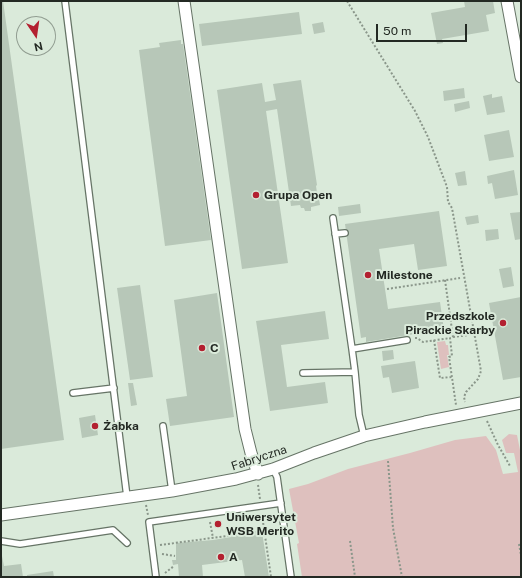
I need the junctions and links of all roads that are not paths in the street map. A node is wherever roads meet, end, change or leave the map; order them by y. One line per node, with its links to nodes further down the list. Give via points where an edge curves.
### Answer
1 (65, 1): 12 (lane)
2 (184, 1): 18 (street, via 245,429)
3 (507, 1): 4 (street)
4 (521, 77)
5 (333, 218): 7 (lane)
6 (345, 233): 7 (lane)
7 (335, 234): 9 (lane)
8 (407, 340): 9 (lane)
9 (352, 350): 10 (lane)
10 (355, 372): 11 (lane); 16 (lane, via 359,415)
11 (303, 373)
12 (114, 388): 13 (lane); 20 (lane)
13 (73, 393)
14 (521, 403): 16 (street, Fabryczna)
15 (163, 426): 19 (lane)
16 (364, 436): 17 (street, Fabryczna)
17 (273, 469): 18 (street, Fabryczna); 21 (lane, via 277,477)
18 (258, 478): 19 (street, Fabryczna)
19 (172, 491): 20 (street, Fabryczna)
20 (127, 497): 22 (street, Fabryczna)
21 (281, 503): 25 (lane, via 149,522); 26 (lane)
22 (1, 515)
23 (1, 541): 24 (lane, via 20,544 112,530)
24 (127, 543)
25 (156, 577)
26 (291, 577)

